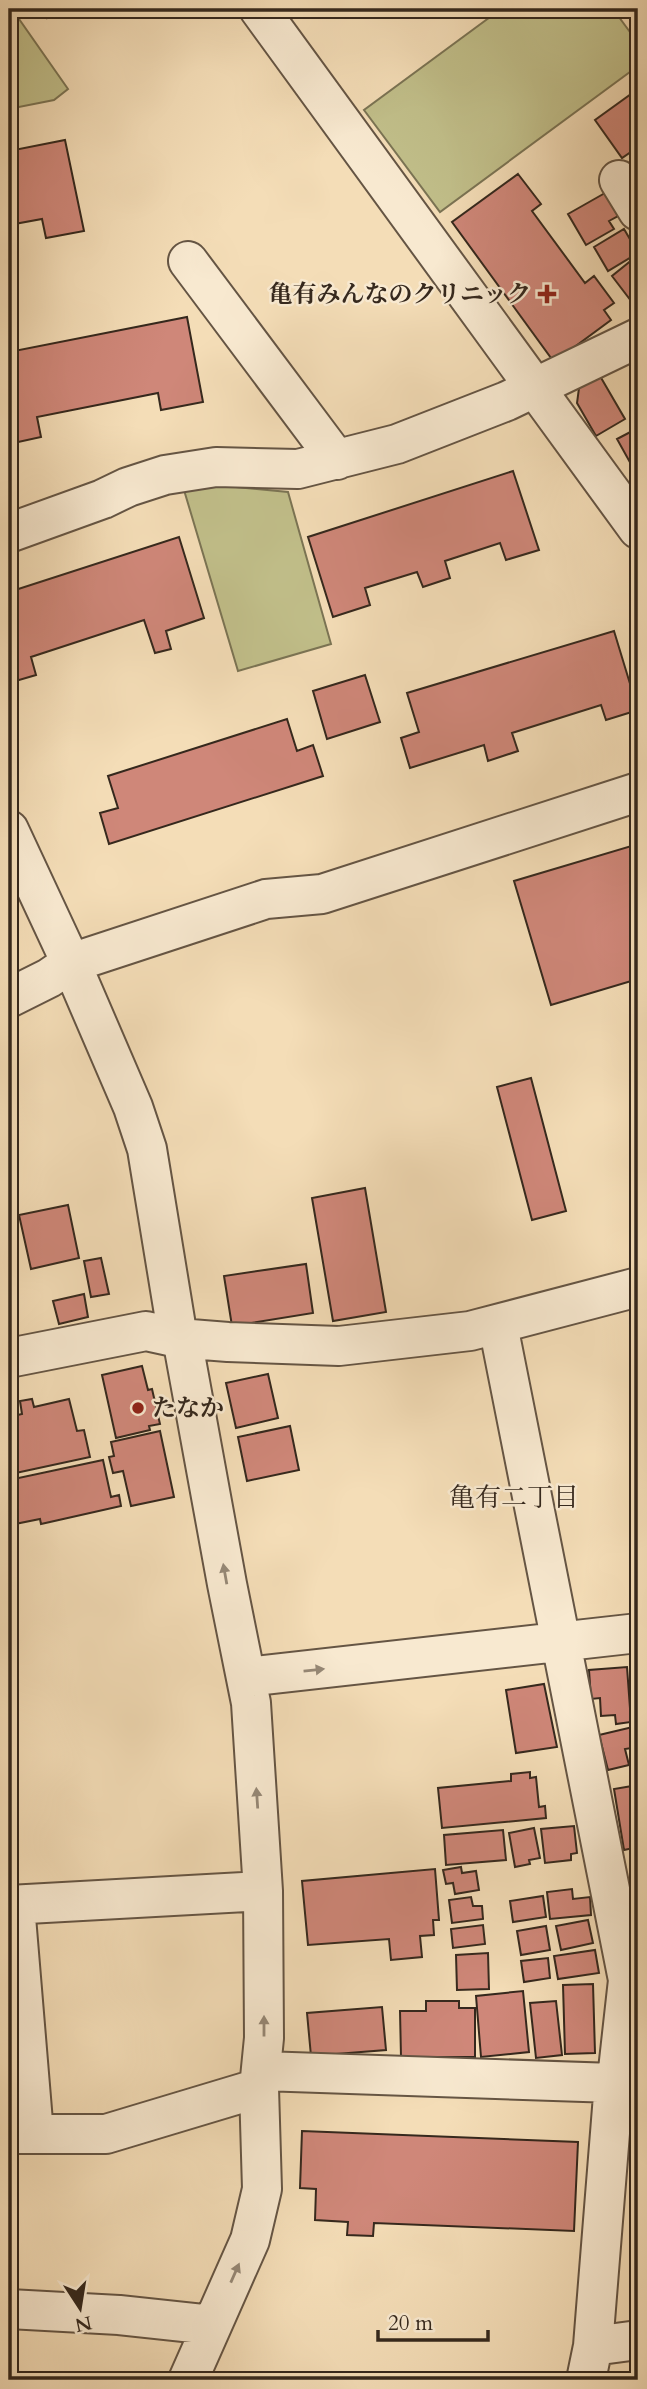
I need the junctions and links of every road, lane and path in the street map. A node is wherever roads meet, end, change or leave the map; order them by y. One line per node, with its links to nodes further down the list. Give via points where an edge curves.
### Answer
1 (258, 9): 4 (street)
2 (188, 261): 5 (street)
3 (638, 338): 4 (street)
4 (535, 388): 5 (street, via 397,444); 6 (street)
5 (337, 460): 7 (street, via 298,469 216,467 165,475)
6 (638, 529)
7 (9, 533)
8 (638, 792): 10 (street, via 322,894 266,899)
9 (9, 830): 10 (street)
10 (71, 963): 11 (street); 14 (street, via 134,1107 147,1149)
11 (9, 998)
12 (638, 1287): 13 (street)
13 (498, 1325): 14 (street, via 339,1346); 17 (street)
14 (180, 1338): 15 (street, via 146,1331); 18 (street, one-way to 14)
15 (9, 1357)
16 (638, 1633): 17 (street)
17 (561, 1642): 18 (street, one-way to 17); 19 (street)
18 (246, 1676): 20 (street, one-way to 18)
19 (622, 1866): 22 (street)
20 (263, 1891): 21 (street); 23 (street, one-way to 20)
21 (12, 1905): 25 (street)
22 (633, 1984): 24 (street)
23 (261, 2080): 24 (street); 25 (street, via 106,2134); 27 (street, one-way to 23, via 250,2240 262,2189)
24 (614, 2083): 29 (street)
25 (21, 2134)
26 (9, 2309): 27 (street)
27 (212, 2325): 30 (street)
28 (638, 2340): 29 (street)
29 (589, 2363)
30 (188, 2380)

